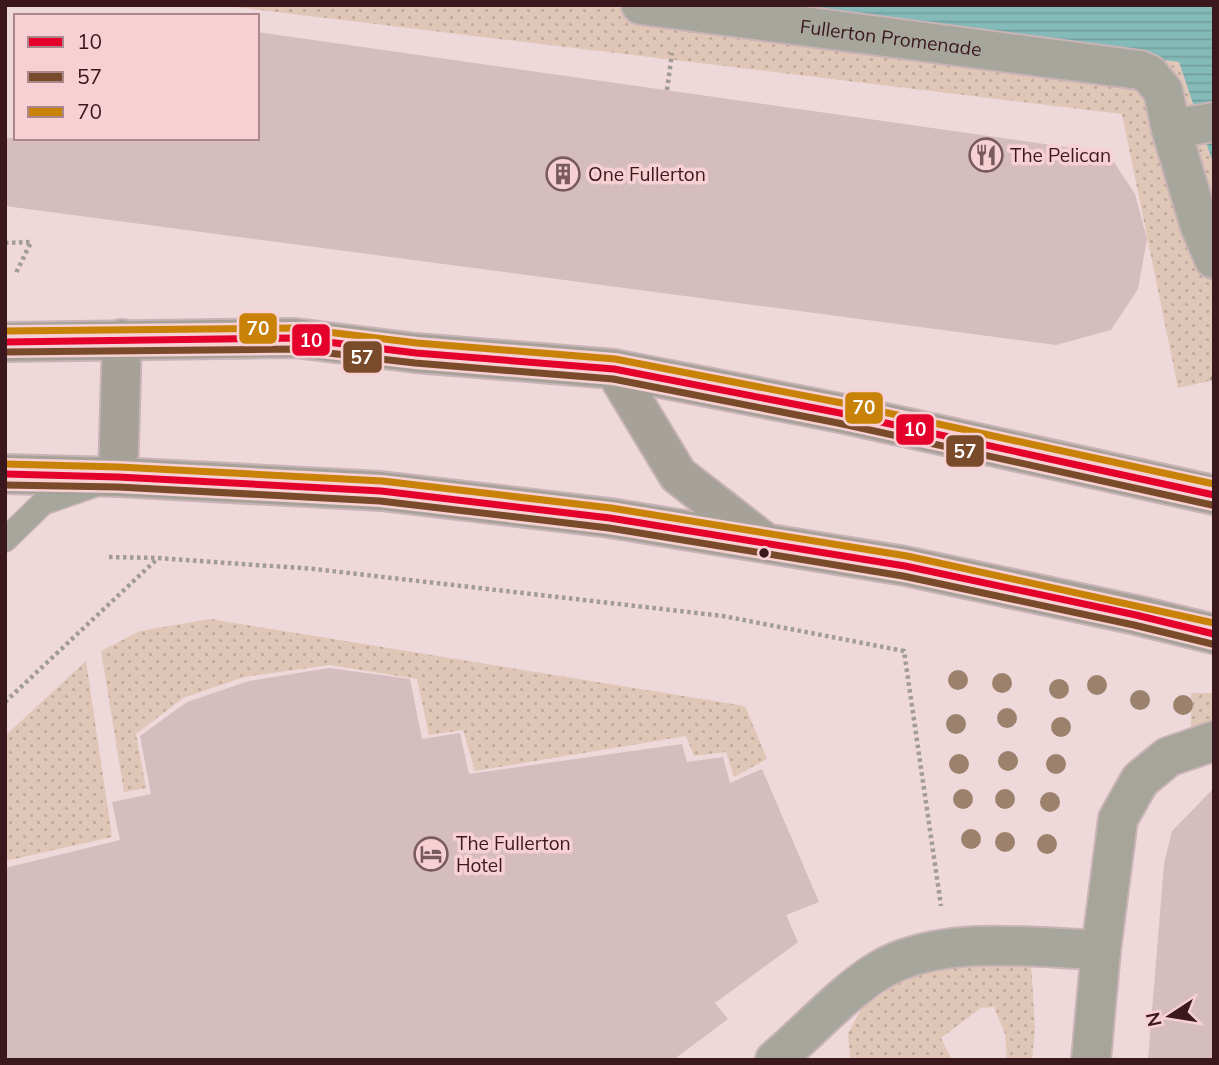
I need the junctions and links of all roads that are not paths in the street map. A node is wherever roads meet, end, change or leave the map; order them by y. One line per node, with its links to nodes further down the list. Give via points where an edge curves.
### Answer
1 (641, 5): 3 (street, Fullerton Promenade, via 1140,70 1163,91)
2 (1214, 122): 3 (street)
3 (1171, 129): 4 (street)
4 (1214, 259)
5 (137, 339): 6 (highway); 7 (highway, via 295,338); 9 (highway)
6 (5, 342)
7 (614, 369): 10 (highway); 12 (highway, via 678,475)
8 (5, 474): 9 (highway)
9 (118, 477): 11 (lane, via 43,503); 12 (highway, via 381,491 610,518)
10 (1214, 495)
11 (5, 540)
12 (768, 544): 13 (highway, via 905,566)
13 (1214, 634)
14 (1214, 741): 15 (street, via 1168,757 1140,780 1118,819)
15 (1101, 950): 16 (street, via 980,946 911,956 879,970); 17 (street)
16 (775, 1060)
17 (1091, 1060)

